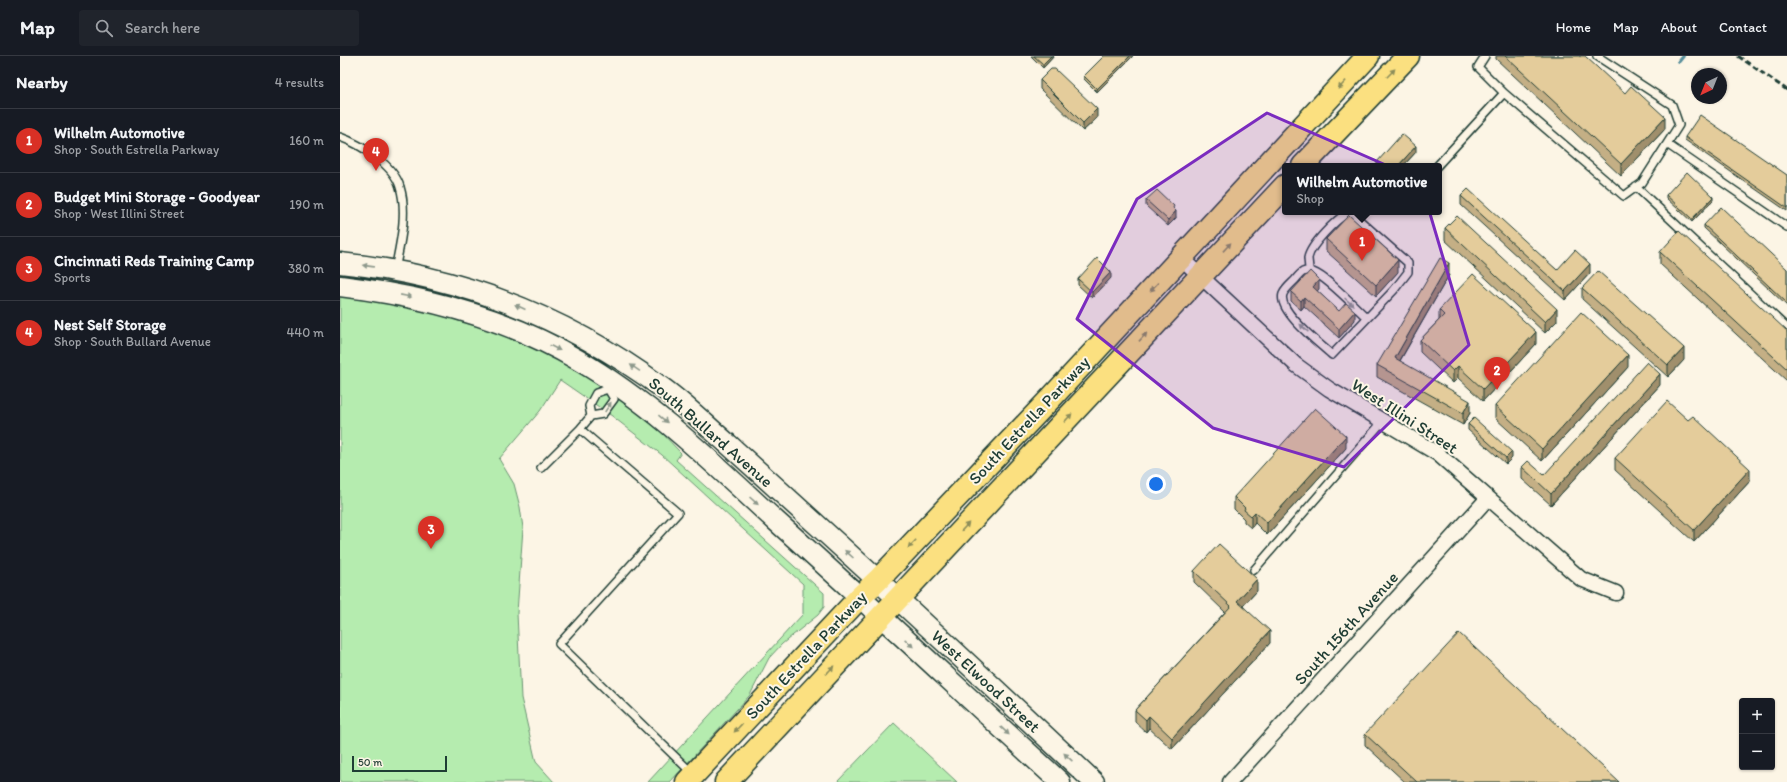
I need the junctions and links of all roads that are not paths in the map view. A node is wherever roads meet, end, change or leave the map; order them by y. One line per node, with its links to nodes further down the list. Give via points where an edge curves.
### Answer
1 (1368, 56): 15 (main road, South Estrella Parkway, one-way to 15)
2 (1408, 56): 8 (main road, one-way to 2)
3 (1485, 56): 5 (lane, via 1478,67)
4 (1597, 56): 7 (lane, via 1672,105 1679,125)
5 (1504, 93): 9 (lane); 10 (lane, via 1624,196)
6 (340, 137): 17 (lane, via 368,150 391,172 400,186 402,238)
7 (1667, 144): 10 (lane, via 1642,184); 14 (lane)
8 (1306, 163)
9 (1440, 163)
10 (1636, 187): 22 (lane)
11 (1282, 189): 19 (main road, South Estrella Parkway, one-way to 11)
12 (1344, 215): 18 (lane, via 1316,244 1308,257)
13 (1352, 215): 21 (lane, via 1408,263 1408,272)
14 (1787, 227)
15 (1181, 258): 19 (street, West Illini Street); 30 (main road, South Estrella Parkway, one-way to 30)
16 (340, 263): 17 (main road, South Bullard Avenue, one-way to 16)
17 (395, 270): 30 (main road, South Bullard Avenue, one-way to 17, via 684,405 610,352 555,323 489,295 456,283)
18 (1309, 270): 21 (lane, one-way to 21, via 1319,275); 21 (lane, one-way to 18, via 1332,355 1290,316 1284,305 1283,294 1302,272)
19 (1200, 276): 25 (street, West Illini Street, via 1296,365 1329,389); 33 (main road, South Estrella Parkway, one-way to 19)
20 (340, 286): 23 (main road, South Bullard Avenue, one-way to 23, via 419,299 516,329 577,359)
21 (1367, 318)
22 (1787, 328)
23 (611, 386): 24 (lane, via 596,393 589,406); 24 (lane, one-way to 23, via 604,414 614,399); 32 (main road, South Bullard Avenue, one-way to 32, via 632,395 672,426)
24 (591, 416): 26 (lane)
25 (1383, 421): 28 (street, West Illini Street, via 1438,454); 29 (lane)
26 (580, 429): 27 (lane); 35 (lane, via 678,514 559,644)
27 (541, 468)
28 (1488, 498): 31 (street, West Illini Street, via 1581,579); 39 (street, South 156th Avenue)
29 (1254, 570)
30 (878, 580): 32 (main road, South Estrella Parkway); 33 (main road, West Elwood Street)
31 (1616, 593)
32 (860, 597): 34 (main road, West Elwood Street); 35 (main road, South Estrella Parkway, one-way to 35)
33 (898, 598): 34 (main road, South Estrella Parkway); 38 (main road, West Elwood Street, one-way to 33)
34 (881, 617): 36 (main road, South Estrella Parkway, one-way to 34); 37 (main road, West Elwood Street, one-way to 37)
35 (690, 778)
36 (726, 782)
37 (1060, 782)
38 (1094, 782)
39 (1230, 782)

